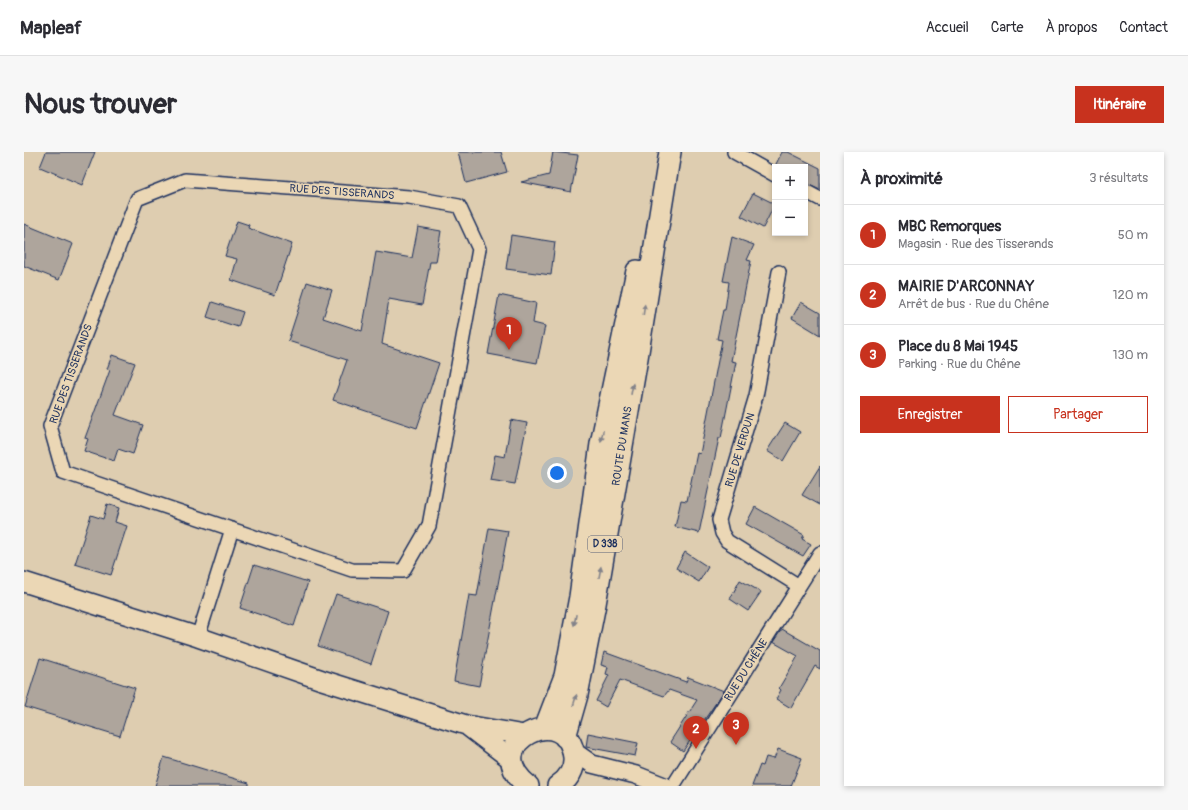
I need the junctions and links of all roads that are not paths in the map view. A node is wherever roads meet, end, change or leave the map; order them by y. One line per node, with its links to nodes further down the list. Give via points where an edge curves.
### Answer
1 (665, 152): 14 (main road, ROUTE DU MANS / D 338, one-way to 14, via 652,196 601,444 580,597 564,676)
2 (670, 152): 16 (main road, ROUTE DU MANS / D 338, one-way to 2, via 637,358)
3 (734, 152): 4 (street)
4 (772, 172)
5 (808, 193): 6 (street)
6 (820, 199)
7 (779, 272): 11 (street, RUE DE VERDUN, via 756,396 720,520 722,533 727,541)
8 (232, 529): 8 (street, RUE DES TISSERANDS, via 352,570 403,571 430,526 479,249 459,206 409,197 185,180 137,199 50,426 60,464 63,472); 12 (street)
9 (820, 553): 11 (street, RUE DU CHÊNE)
10 (24, 582): 12 (main road)
11 (799, 586): 22 (street, RUE DU CHÊNE)
12 (198, 637): 13 (main road, via 322,680)
13 (466, 725): 15 (main road); 17 (main road)
14 (545, 728): 15 (main road); 16 (main road, via 556,731)
15 (524, 735): 17 (main road, via 515,746)
16 (569, 743): 18 (street); 19 (main road, ROUTE DU MANS, via 574,759 572,769)
17 (512, 760): 20 (main road, via 514,771)
18 (592, 764): 19 (street); 21 (street, via 636,775)
19 (563, 782)
20 (528, 786)
21 (664, 786)
22 (673, 786)

